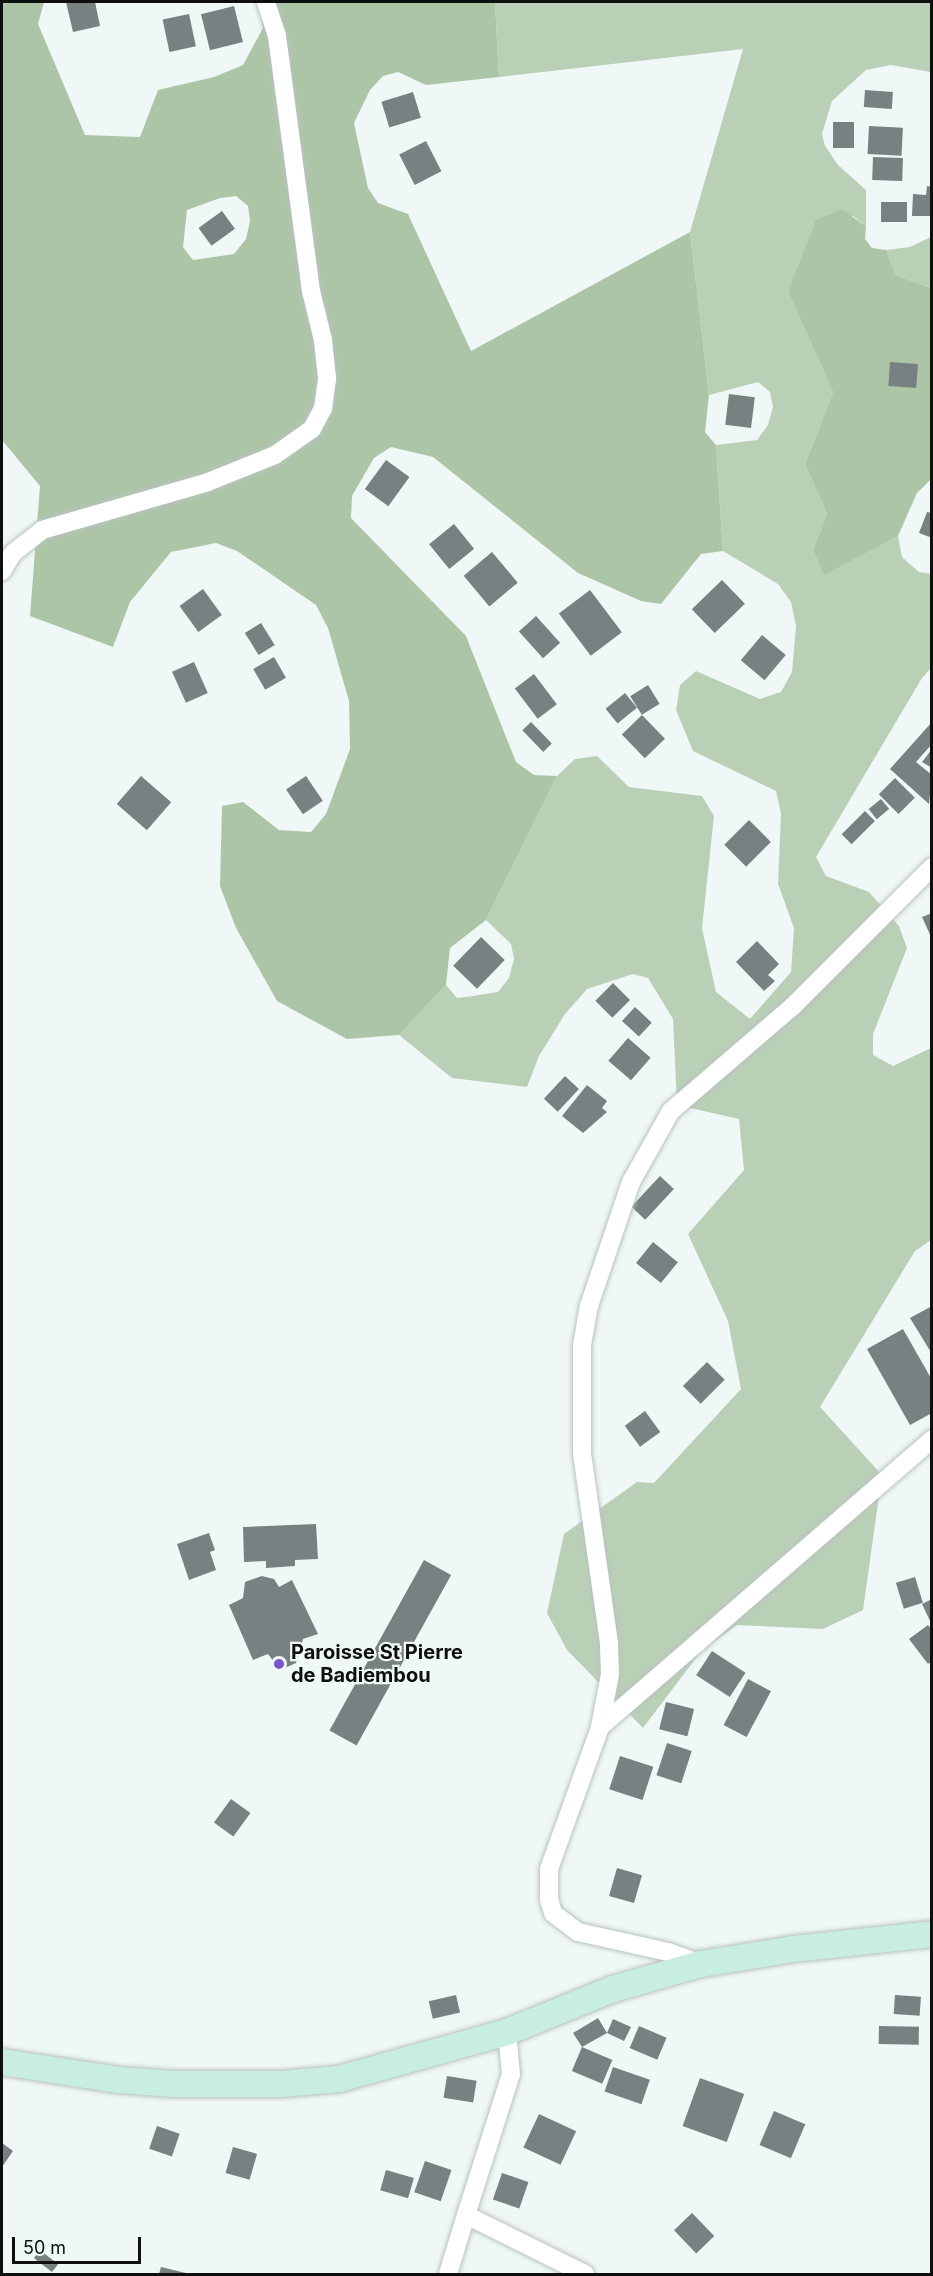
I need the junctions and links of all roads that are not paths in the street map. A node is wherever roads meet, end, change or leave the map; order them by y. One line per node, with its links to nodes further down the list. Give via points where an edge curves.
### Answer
1 (266, 2): 2 (street, via 277,36 311,291 323,340 327,378 323,408 312,429 274,456 208,482 42,530 13,553)
2 (2, 571)
3 (932, 867): 5 (street, via 792,1007 671,1111 631,1182 598,1270 582,1345 582,1453 609,1643 609,1682)
4 (932, 1439): 5 (street)
5 (600, 1727): 7 (street, via 549,1869 553,1913 578,1932 657,1949)
6 (932, 1934): 7 (street, via 828,1944)
7 (701, 1964): 8 (street, via 613,1989)
8 (507, 2032): 9 (street, via 339,2079 282,2084 118,2080); 10 (street, via 511,2074)
9 (2, 2062)
10 (466, 2215): 11 (street); 12 (street)
11 (448, 2274)
12 (585, 2274)

